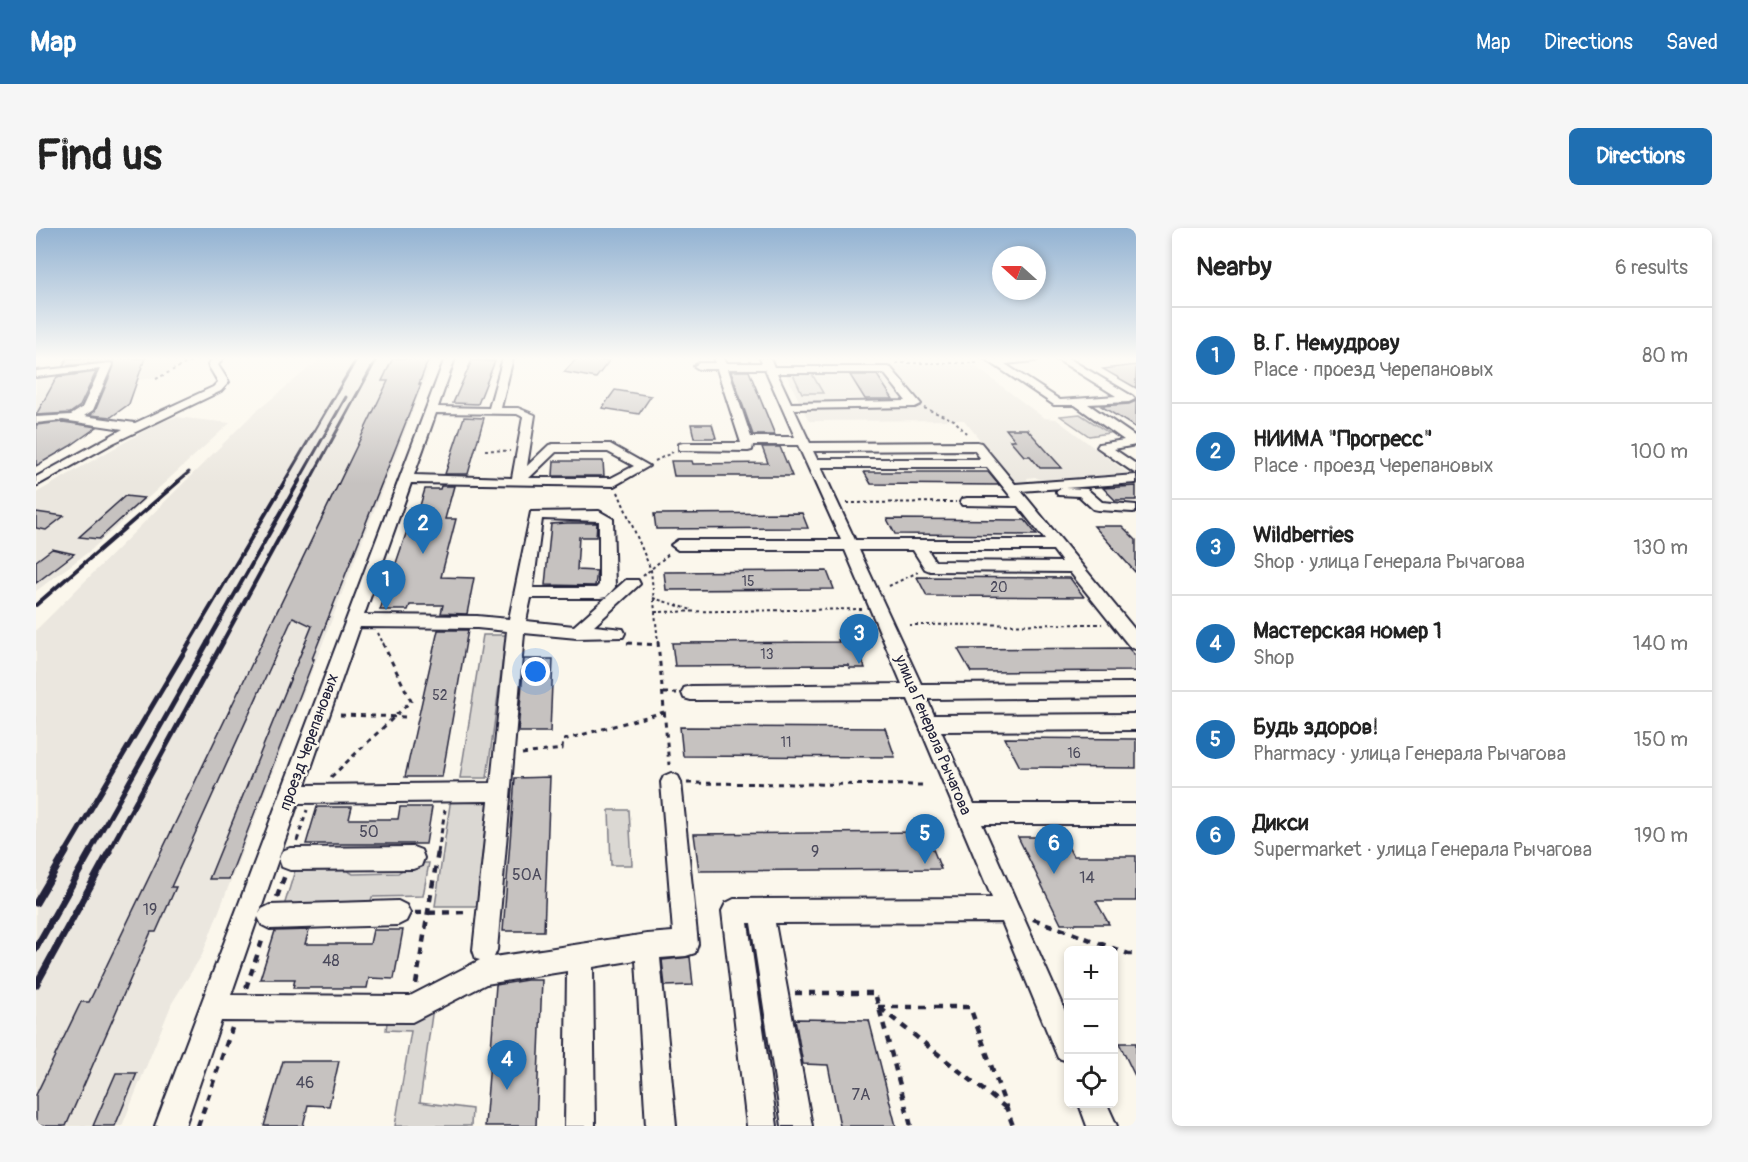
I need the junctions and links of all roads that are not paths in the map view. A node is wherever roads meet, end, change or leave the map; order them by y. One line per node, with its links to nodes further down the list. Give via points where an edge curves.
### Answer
1 (91, 400): 14 (street, via 87,410)
2 (191, 400): 16 (street)
3 (435, 400): 12 (street, проезд Черепановых)
4 (497, 400): 13 (street)
5 (733, 400): 17 (street)
6 (783, 400): 11 (street, улица Генерала Рычагова)
7 (911, 400): 11 (street, via 915,405)
8 (1052, 400): 10 (street, via 1058,404)
9 (1132, 400): 10 (street)
10 (1077, 402): 23 (street, via 1135,442 1103,447)
11 (786, 406): 19 (street, улица Генерала Рычагова)
12 (432, 410): 13 (street); 24 (street, проезд Черепановых)
13 (494, 411): 27 (street, via 529,415)
14 (74, 418): 15 (street); 16 (street)
15 (36, 420)
16 (135, 427): 21 (street)
17 (747, 441): 18 (street, via 748,447); 19 (street)
18 (683, 447)
19 (805, 450): 20 (street); 20 (street, via 977,446); 33 (street, улица Генерала Рычагова)
20 (991, 463): 28 (street)
21 (64, 465): 22 (street); 26 (street)
22 (78, 468)
23 (1136, 470)
24 (406, 479): 27 (street); 38 (street, проезд Черепановых)
25 (1136, 479): 28 (street)
26 (36, 482)
27 (518, 482): 27 (street, via 553,448 610,448 643,466 614,482)
28 (1016, 494): 29 (street); 30 (street, via 1082,492 1098,506); 34 (street)
29 (967, 502)
30 (1133, 508)
31 (918, 544): 33 (street); 34 (street); 35 (street, via 930,566)
32 (678, 545): 33 (street)
33 (849, 545): 44 (street, улица Генерала Рычагова)
34 (1057, 545): 35 (street)
35 (1075, 567): 42 (street)
36 (632, 584): 40 (street)
37 (524, 592): 37 (street, via 536,515 599,515 606,519 607,587 600,593); 39 (street)
38 (363, 621): 39 (street, via 479,614); 50 (street, проезд Черепановых)
39 (516, 625): 40 (street); 49 (street)
40 (577, 632): 41 (street)
41 (617, 633)
42 (1136, 643)
43 (1136, 690): 44 (street)
44 (915, 692): 45 (street); 47 (street, улица Генерала Рычагова)
45 (691, 693)
46 (1136, 722): 47 (street)
47 (928, 723): 51 (street, улица Генерала Рычагова)
48 (671, 782): 59 (street, via 686,944)
49 (500, 792): 50 (street); 60 (street)
50 (290, 794): 62 (street, проезд Черепановых)
51 (968, 814): 52 (street); 55 (street, улица Генерала Рычагова)
52 (1136, 814)
53 (413, 858): 54 (street)
54 (290, 859)
55 (1008, 910): 56 (street); 63 (street, улица Генерала Рычагова)
56 (761, 911): 68 (street, via 734,911); 69 (street)
57 (398, 913): 58 (street)
58 (270, 917)
59 (647, 946): 61 (street); 67 (street)
60 (485, 950)
61 (580, 956): 62 (street, via 483,972 412,1010); 66 (street)
62 (213, 1008): 65 (street, проезд Черепановых)
63 (1064, 1039)
64 (1095, 1108): 70 (street)
65 (170, 1126)
66 (580, 1126)
67 (661, 1126)
68 (762, 1126)
69 (797, 1126)
70 (1102, 1126)

